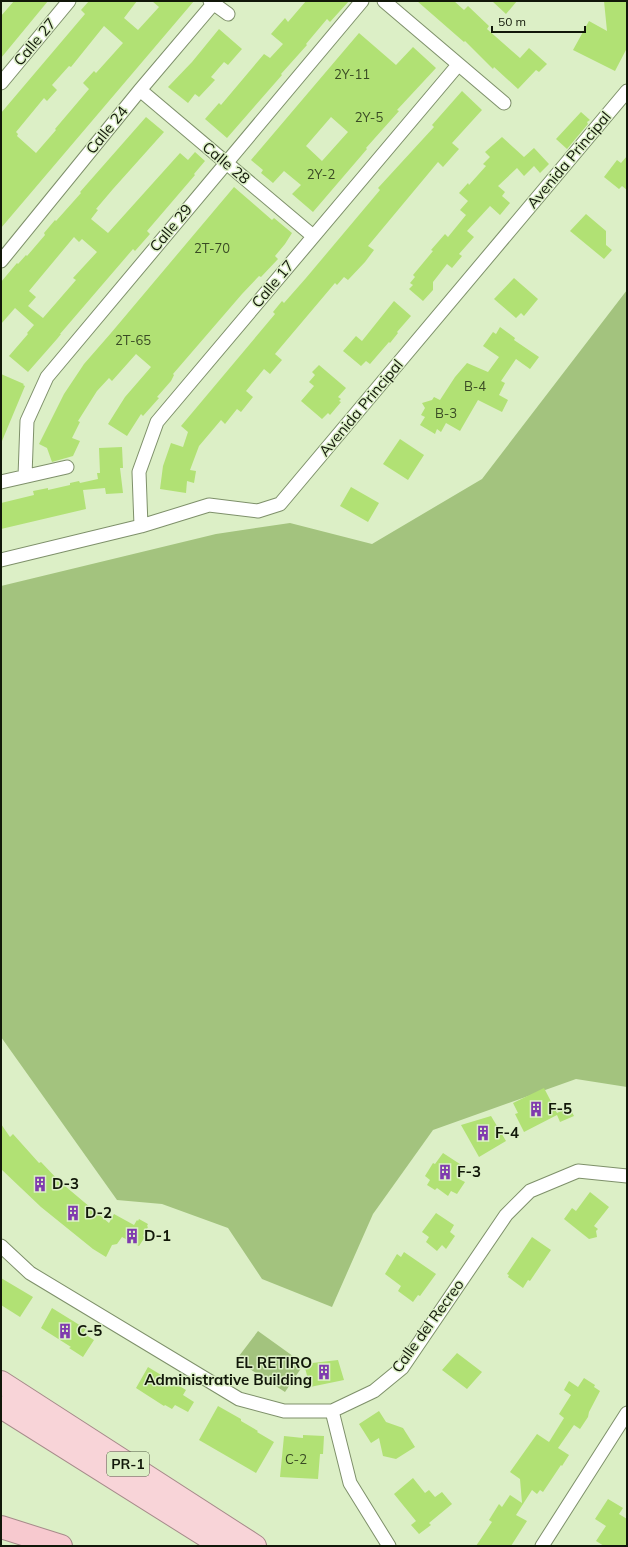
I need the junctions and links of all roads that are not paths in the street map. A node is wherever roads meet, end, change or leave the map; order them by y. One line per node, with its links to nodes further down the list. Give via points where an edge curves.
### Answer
1 (69, 1): 7 (street, Calle 27)
2 (362, 1): 11 (street, Calle 29)
3 (384, 1): 6 (street)
4 (211, 2): 5 (street); 8 (street, Calle 24)
5 (228, 14)
6 (458, 65): 10 (street); 12 (street, Calle 17)
7 (1, 83)
8 (140, 90): 11 (street, Calle 28); 13 (street, Calle 24)
9 (627, 91): 17 (street, Avenida Principal, via 280,504 258,511 209,505)
10 (504, 103)
11 (226, 163): 12 (street, Calle 28); 15 (street, Calle 29, via 47,377 27,421)
12 (313, 236): 17 (street, Calle 17, via 157,422 139,472)
13 (1, 261)
14 (67, 467): 15 (street)
15 (25, 476): 16 (street)
16 (1, 482)
17 (141, 526): 18 (street, Avenida Principal)
18 (1, 560)
19 (627, 1176): 23 (street, Calle del Recreo, via 578,1171 530,1191 506,1215 402,1368 374,1391)
20 (1, 1246): 23 (street, Calle del Recreo, via 30,1273 239,1399 284,1411)
21 (1, 1382): 28 (highway, PR-1)
22 (1, 1407): 27 (highway, PR-1)
23 (332, 1411): 29 (street, via 350,1483)
24 (627, 1413): 30 (street)
25 (1, 1527): 26 (highway)
26 (60, 1546)
27 (222, 1546)
28 (255, 1546)
29 (389, 1546)
30 (542, 1546)

